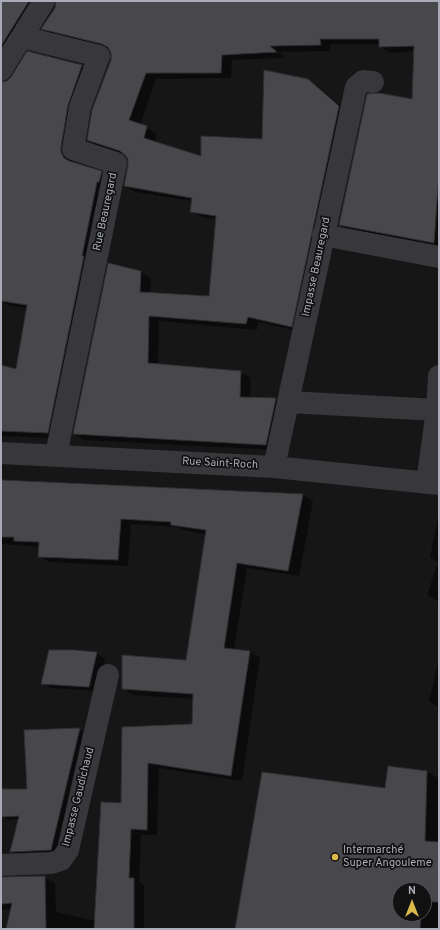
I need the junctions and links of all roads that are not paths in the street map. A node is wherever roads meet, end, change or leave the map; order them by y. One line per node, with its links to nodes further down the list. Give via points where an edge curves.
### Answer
1 (44, 1): 2 (street)
2 (22, 37): 3 (street); 11 (street, Rue Beauregard, via 99,56 80,106 72,149 116,163)
3 (1, 70)
4 (373, 82): 5 (street, Impasse Beauregard, via 363,80 356,87)
5 (323, 234): 6 (street); 8 (street, Impasse Beauregard)
6 (439, 257)
7 (439, 376): 9 (street)
8 (288, 402): 9 (street); 12 (street, Impasse Beauregard)
9 (437, 410): 13 (street)
10 (1, 452): 11 (street, Rue Saint-Roch)
11 (56, 455): 12 (street, Rue Saint-Roch)
12 (274, 467): 13 (street, Rue Saint-Roch)
13 (433, 483)
14 (108, 675): 15 (street, Impasse Gaudichaud, via 68,850 61,860 51,863)
15 (1, 865)

